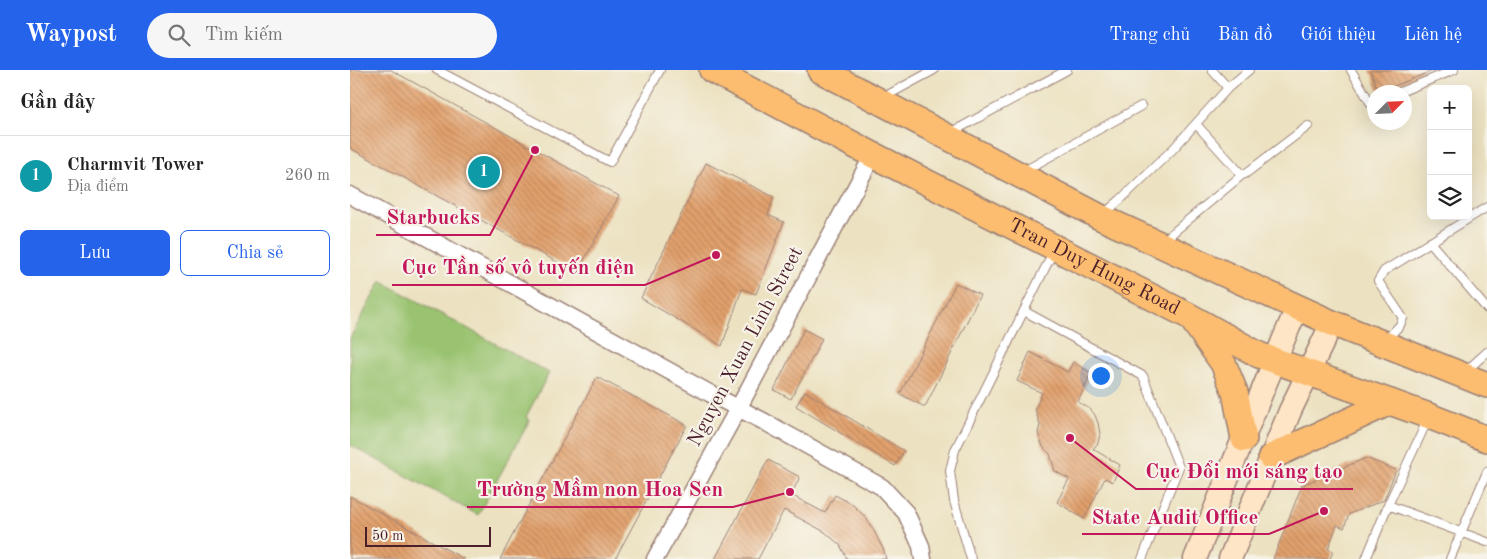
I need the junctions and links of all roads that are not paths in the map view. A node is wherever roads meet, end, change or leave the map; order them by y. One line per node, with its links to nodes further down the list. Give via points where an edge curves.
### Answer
1 (437, 70): 2 (lane, via 610,162)
2 (660, 70)
3 (712, 70): 19 (main road, Tran Duy Hung Road)
4 (820, 70): 14 (main road)
5 (934, 70): 14 (lane)
6 (1067, 70): 18 (lane)
7 (1212, 70): 12 (lane)
8 (1249, 70): 12 (lane)
9 (1351, 70): 13 (lane)
10 (1454, 70): 11 (lane)
11 (1412, 87)
12 (1228, 88): 16 (lane)
13 (1367, 97)
14 (878, 101): 18 (main road)
15 (1141, 106): 20 (lane)
16 (1196, 124): 21 (lane); 24 (lane)
17 (1308, 126): 21 (lane)
18 (946, 136): 20 (main road)
19 (873, 155): 27 (main road, Tran Duy Hung Road); 40 (street, Nguyen Xuan Linh Street)
20 (1018, 174): 24 (main road)
21 (1242, 175): 26 (lane)
22 (350, 195): 40 (street)
23 (1487, 207): 25 (lane)
24 (1100, 217): 26 (main road)
25 (1430, 242): 29 (lane); 33 (lane, via 1384,271 1378,281 1403,318)
26 (1160, 244): 28 (main road)
27 (1055, 248): 30 (lane); 31 (main road, Tran Duy Hung Road)
28 (1297, 308): 32 (main road); 35 (main road)
29 (1487, 309)
30 (1024, 312): 51 (lane, via 956,450 950,471 954,501); 52 (lane, via 1143,376 1179,467)
31 (1189, 316): 35 (main road, Tran Duy Hung Road); 42 (main road, via 1223,363 1235,392)
32 (1332, 323): 33 (main road); 36 (main road)
33 (1384, 343): 37 (main road)
34 (1487, 352): 37 (lane)
35 (1274, 360): 36 (main road, Tran Duy Hung Road); 42 (main road)
36 (1309, 373): 39 (main road, Tran Duy Hung Road); 44 (main road)
37 (1462, 375): 38 (main road)
38 (1487, 385)
39 (1390, 402): 41 (main road, Tran Duy Hung Road); 44 (main road)
40 (738, 409): 49 (street, Nguyen Xuan Linh Street); 50 (street, via 882,487 906,513 921,546)
41 (1429, 416): 43 (main road, Tran Duy Hung Road); 46 (lane)
42 (1244, 439): 53 (main road)
43 (1487, 439)
44 (1271, 457): 54 (main road)
45 (1487, 472): 47 (lane)
46 (1388, 505): 47 (lane); 55 (lane)
47 (1461, 533): 48 (lane); 56 (lane)
48 (1487, 542)
49 (655, 559)
50 (923, 559)
51 (971, 559)
52 (1142, 559)
53 (1195, 559)
54 (1230, 559)
55 (1366, 559)
56 (1450, 559)

